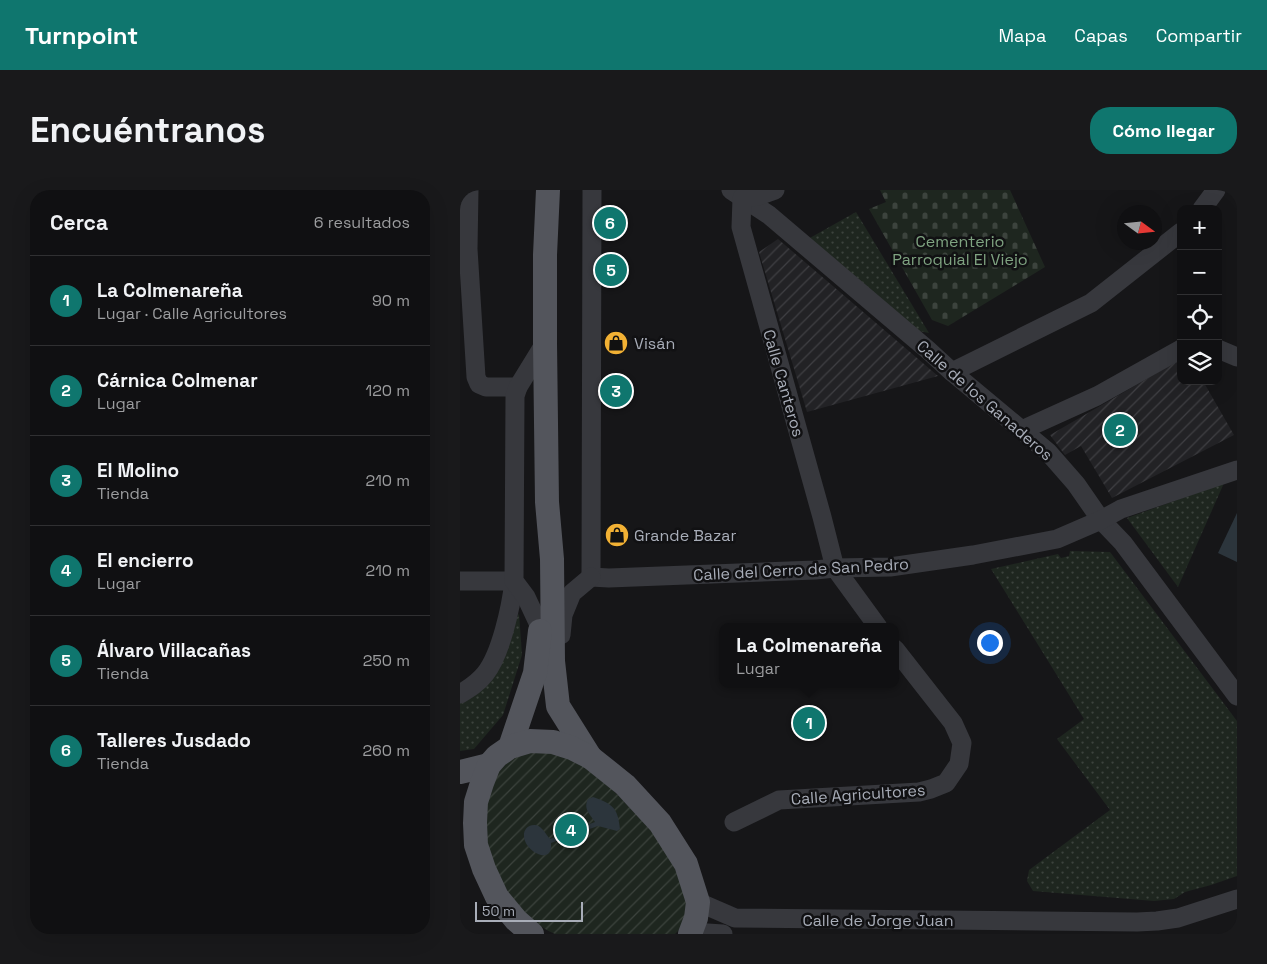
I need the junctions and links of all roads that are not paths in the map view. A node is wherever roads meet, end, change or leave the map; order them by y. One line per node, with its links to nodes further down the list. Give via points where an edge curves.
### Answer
1 (470, 190): 14 (street, via 468,249 476,377 479,384 486,387)
2 (548, 190): 9 (main road)
3 (592, 190): 20 (street)
4 (775, 190): 6 (street, via 758,196)
5 (1216, 190): 7 (street)
6 (736, 194): 13 (street, Calle de los Ganaderos, via 769,215); 19 (street, Calle Canteros, via 741,227)
7 (1205, 205)
8 (1177, 235): 13 (street, via 1091,303)
9 (545, 343): 14 (street); 17 (main road)
10 (1222, 350): 12 (street)
11 (1177, 351): 15 (street, via 1097,396)
12 (1237, 357)
13 (952, 372): 15 (street, Calle de los Ganaderos)
14 (518, 387): 22 (street, via 515,396)
15 (1022, 430): 18 (street, Calle de los Ganaderos, via 1048,452)
16 (1237, 470): 18 (street, Calle del Cerro de San Pedro, via 1121,509)
17 (547, 502): 24 (main road, via 541,559); 28 (main road, via 552,560 553,661)
18 (1102, 520): 19 (street, Calle del Cerro de San Pedro, via 1057,539 973,555 890,567); 26 (street, Calle de los Ganaderos)
19 (834, 568): 20 (street, Calle del Cerro de San Pedro); 23 (street)
20 (591, 577): 28 (street, via 572,593 563,615 562,681)
21 (460, 580): 22 (street)
22 (514, 581): 24 (street, via 526,597); 27 (street, via 511,605 496,655 486,674)
23 (875, 623)
24 (541, 629): 29 (main road, via 535,673)
25 (899, 654): 33 (street, Calle Agricultores, via 953,723 962,743 959,764 946,783 919,792 779,800)
26 (1235, 690)
27 (460, 694)
28 (558, 706): 30 (main road)
29 (510, 747): 30 (main road, via 530,741 553,742); 31 (main road)
30 (590, 757): 36 (main road, via 625,785 660,823 686,864)
31 (489, 765): 32 (main road); 34 (main road, via 476,802 475,823)
32 (460, 772)
33 (734, 822)
34 (468, 841): 38 (main road, via 497,896)
35 (1237, 899): 36 (street, Calle de Jorge Juan, via 1178,918 1136,922 735,918)
36 (698, 902): 37 (main road)
37 (691, 933): 39 (street)
38 (531, 934)
39 (723, 934)

